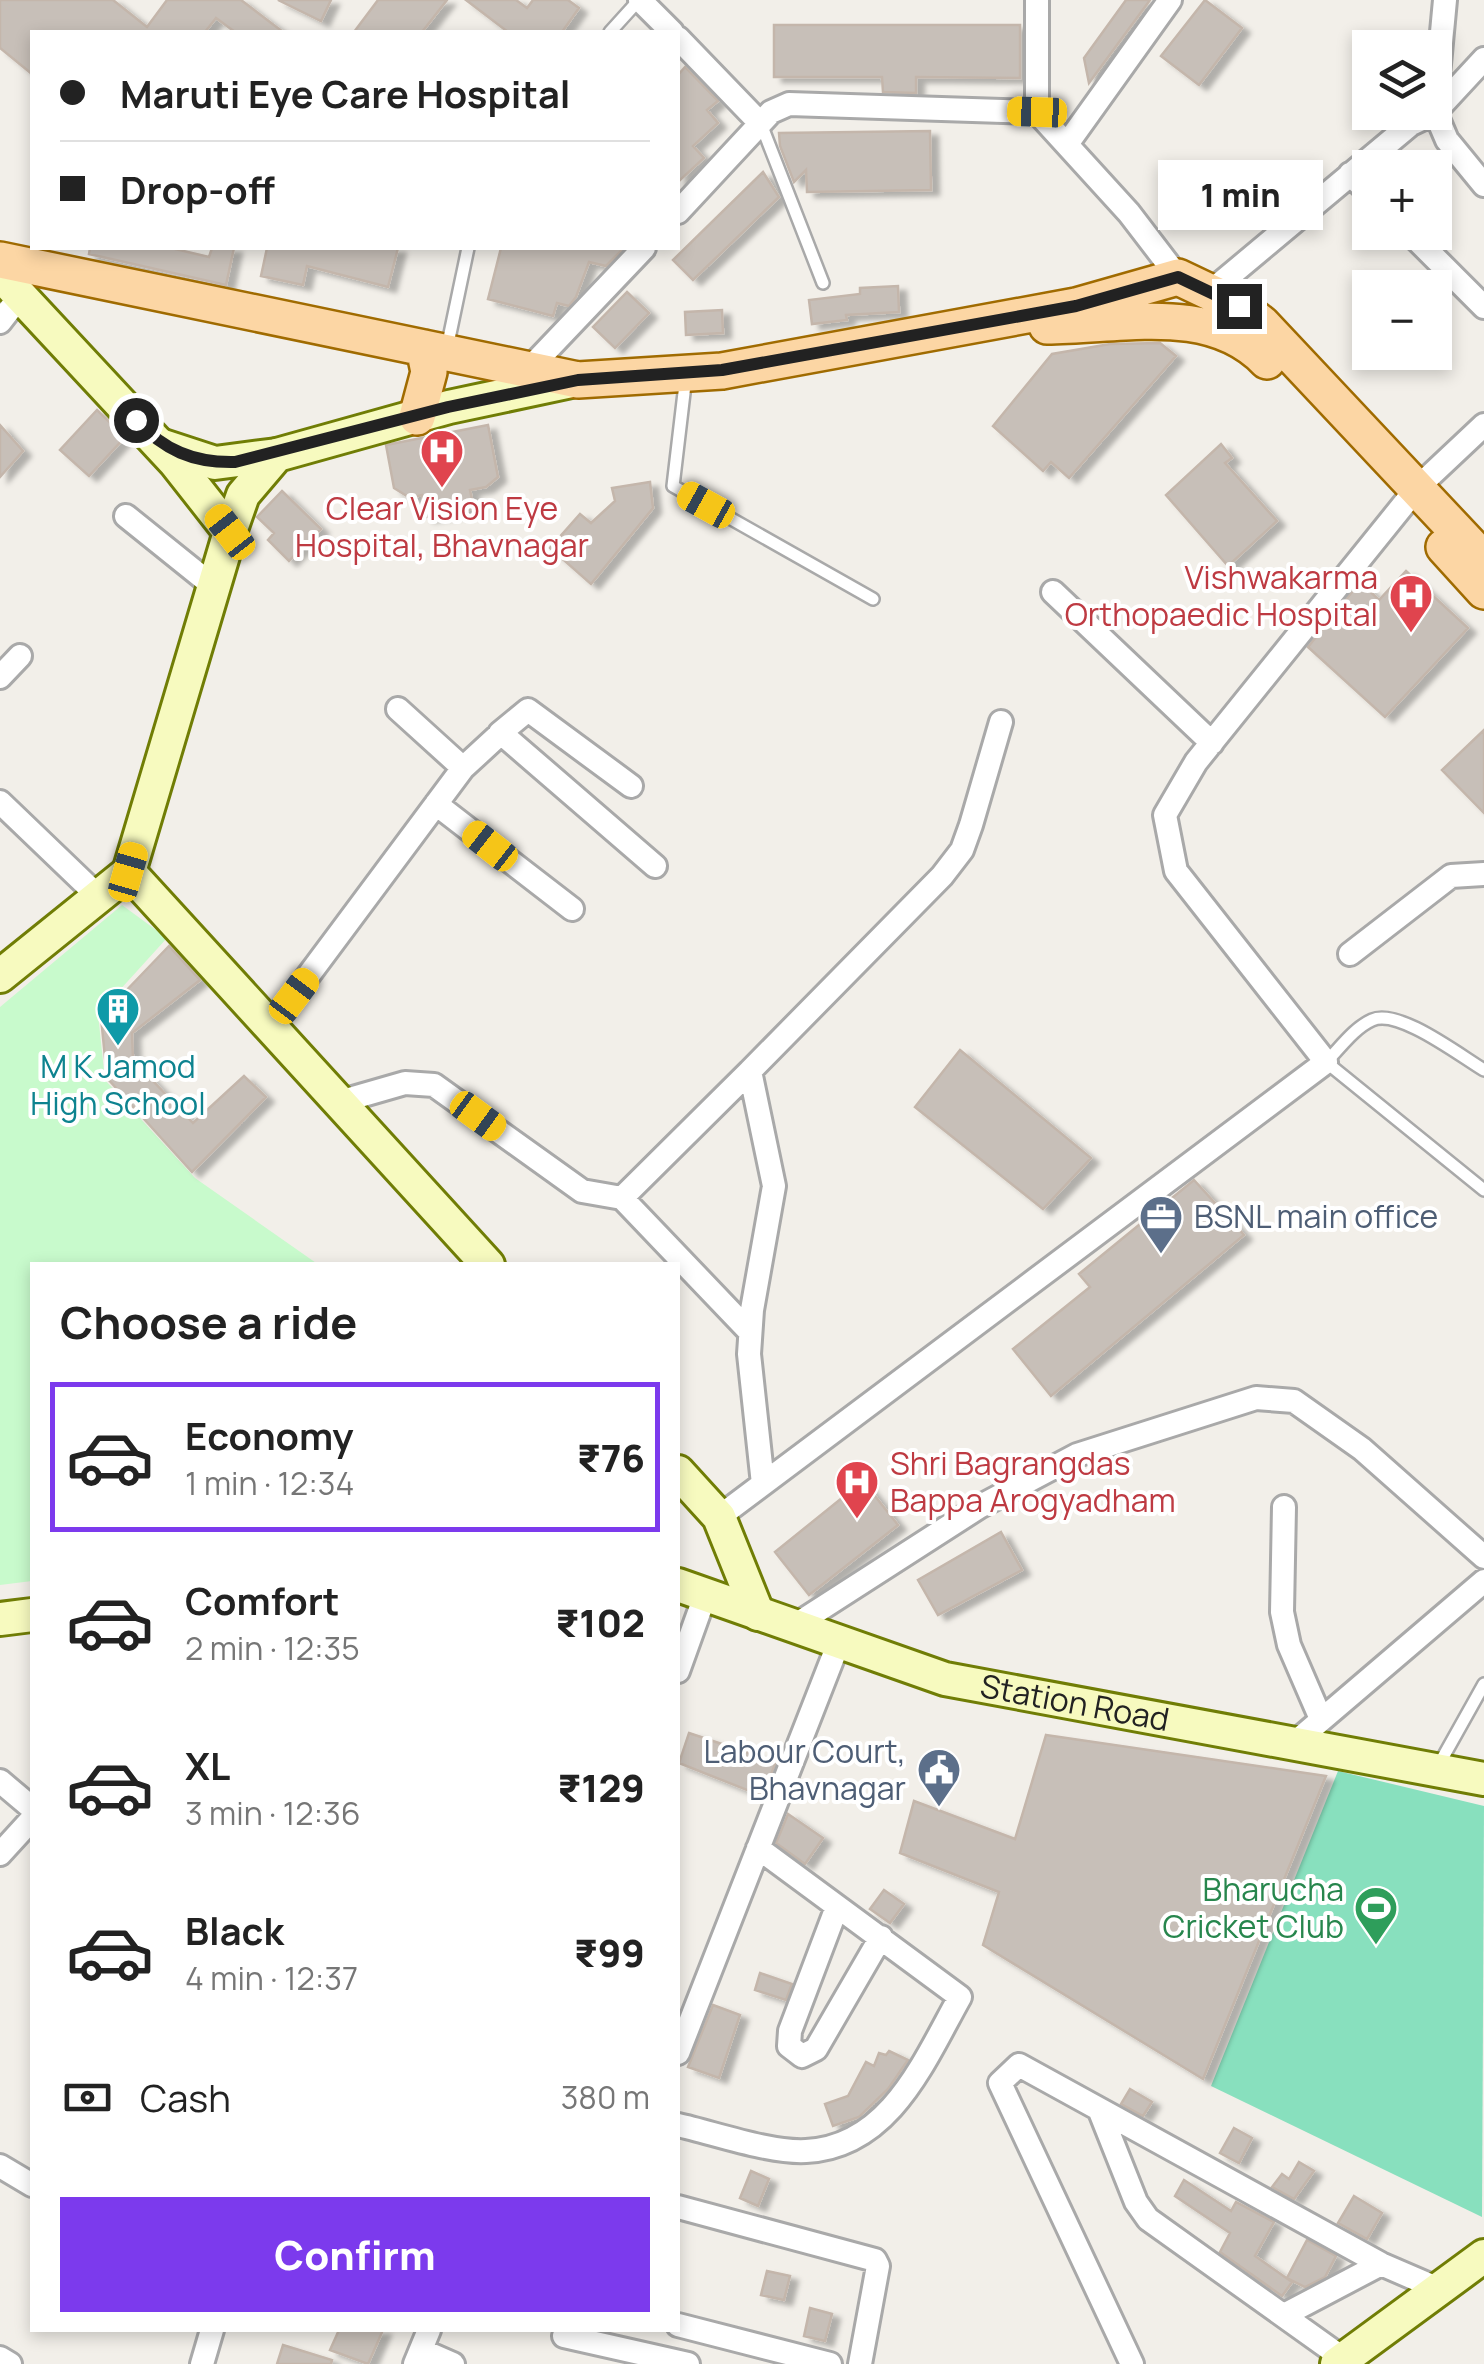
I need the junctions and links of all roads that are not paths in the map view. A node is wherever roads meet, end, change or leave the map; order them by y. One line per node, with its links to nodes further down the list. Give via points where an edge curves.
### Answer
1 (640, 0): 5 (lane); 6 (street)
2 (1037, 0): 11 (street)
3 (1170, 0): 15 (street)
4 (1446, 0): 7 (street)
5 (612, 30)
6 (670, 30)
7 (1443, 30)
8 (680, 40): 12 (street)
9 (1484, 60): 10 (street)
10 (1452, 93)
11 (1037, 112): 12 (street, via 789,104); 15 (street)
12 (760, 124): 18 (street); 24 (lane)
13 (1404, 130): 16 (street)
14 (1443, 130): 17 (street)
15 (1067, 144): 23 (street)
16 (1350, 174): 26 (street)
17 (1484, 184)
18 (680, 210)
19 (467, 250): 30 (lane)
20 (642, 250): 31 (street)
21 (1427, 250): 27 (street)
22 (0, 260): 30 (main road)
23 (1178, 277): 26 (main road); 29 (main road, via 1076,306)
24 (823, 283)
25 (11, 284): 28 (street); 36 (main road)
26 (1219, 306): 29 (main road, via 1196,321); 38 (main road, via 1254,348)
27 (1484, 308)
28 (0, 322)
29 (966, 326): 32 (main road)
30 (435, 350): 31 (main road); 34 (main road)
31 (528, 370): 33 (main road)
32 (686, 373): 33 (main road); 45 (lane, via 673,486)
33 (578, 380): 34 (main road)
34 (417, 417): 37 (main road)
35 (1484, 425): 38 (street)
36 (159, 445): 37 (main road, via 215,463); 40 (main road)
37 (277, 455): 40 (main road, via 243,496)
38 (1411, 496): 41 (main road); 43 (main road); 51 (street)
39 (126, 516): 42 (street)
40 (230, 532): 42 (main road)
41 (1484, 560)
42 (213, 586): 57 (main road)
43 (1484, 591)
44 (1052, 592): 51 (street)
45 (873, 599)
46 (20, 656): 47 (street)
47 (0, 677)
48 (398, 710): 52 (street)
49 (1001, 722): 65 (street, via 972,824 952,863)
50 (500, 733): 52 (street); 53 (street, via 528,710); 56 (street)
51 (1212, 743): 64 (street, via 1165,814 1176,870)
52 (463, 768): 55 (street)
53 (630, 786)
54 (0, 802): 59 (street)
55 (436, 804): 60 (street); 63 (street)
56 (655, 866)
57 (128, 872): 59 (main road); 63 (main road)
58 (1484, 874): 61 (street, via 1450,876)
59 (98, 896): 62 (main road)
60 (572, 910)
61 (1350, 954)
62 (0, 976)
63 (270, 1027): 67 (main road)
64 (1326, 1062): 66 (lane, via 1362,1026 1396,1017); 68 (lane); 73 (street)
65 (750, 1070): 69 (street); 71 (street, via 774,1186)
66 (1484, 1070)
67 (339, 1102): 69 (street, via 406,1083 434,1085 582,1191); 70 (main road)
68 (1484, 1190)
69 (622, 1198): 71 (street)
70 (485, 1262)
71 (750, 1332): 73 (street, via 750,1394)
72 (680, 1474): 75 (main road)
73 (763, 1484): 75 (street)
74 (1284, 1506): 86 (street, via 1282,1612)
75 (719, 1517): 79 (main road)
76 (1484, 1557): 82 (street, via 1362,1448 1294,1401 1256,1398 1077,1455 980,1507)
77 (1484, 1581): 86 (street)
78 (692, 1589): 79 (main road, Station Road); 84 (street)
79 (758, 1614): 82 (main road, Station Road)
80 (30, 1615): 81 (main road)
81 (0, 1619)
82 (794, 1626): 83 (main road, Station Road)
83 (839, 1642): 87 (main road, Station Road, via 945,1679); 93 (street)
84 (680, 1660)
85 (1484, 1684): 88 (lane)
86 (1321, 1719): 87 (street)
87 (1292, 1745): 88 (main road, Station Road)
88 (1436, 1768): 89 (main road, Station Road)
89 (1484, 1778)
90 (0, 1781): 91 (street)
91 (30, 1806)
92 (30, 1820): 94 (street)
93 (758, 1848): 95 (street); 97 (street)
94 (0, 1854)
95 (837, 1907): 96 (street); 96 (street, via 790,2031 795,2052 816,2049)
96 (882, 1937): 99 (street, via 960,1997 906,2092 861,2138 805,2151)
97 (680, 2048)
98 (1099, 2108): 104 (street); 106 (street, via 1141,2212); 119 (street, via 1019,2065 1000,2083)
99 (680, 2125)
100 (0, 2166): 101 (street)
101 (30, 2184)
102 (680, 2208): 118 (street, via 875,2260)
103 (1484, 2256): 105 (main road)
104 (1381, 2264): 105 (street); 106 (street)
105 (1439, 2289): 112 (main road)
106 (1286, 2314): 112 (street)
107 (680, 2326): 117 (street)
108 (211, 2332): 114 (street)
109 (563, 2341): 116 (street)
110 (422, 2348): 115 (street)
111 (0, 2358): 113 (street)
112 (1341, 2362)
113 (10, 2364)
114 (202, 2364)
115 (453, 2364)
116 (688, 2364)
117 (830, 2364)
118 (860, 2364)
119 (1132, 2364)

